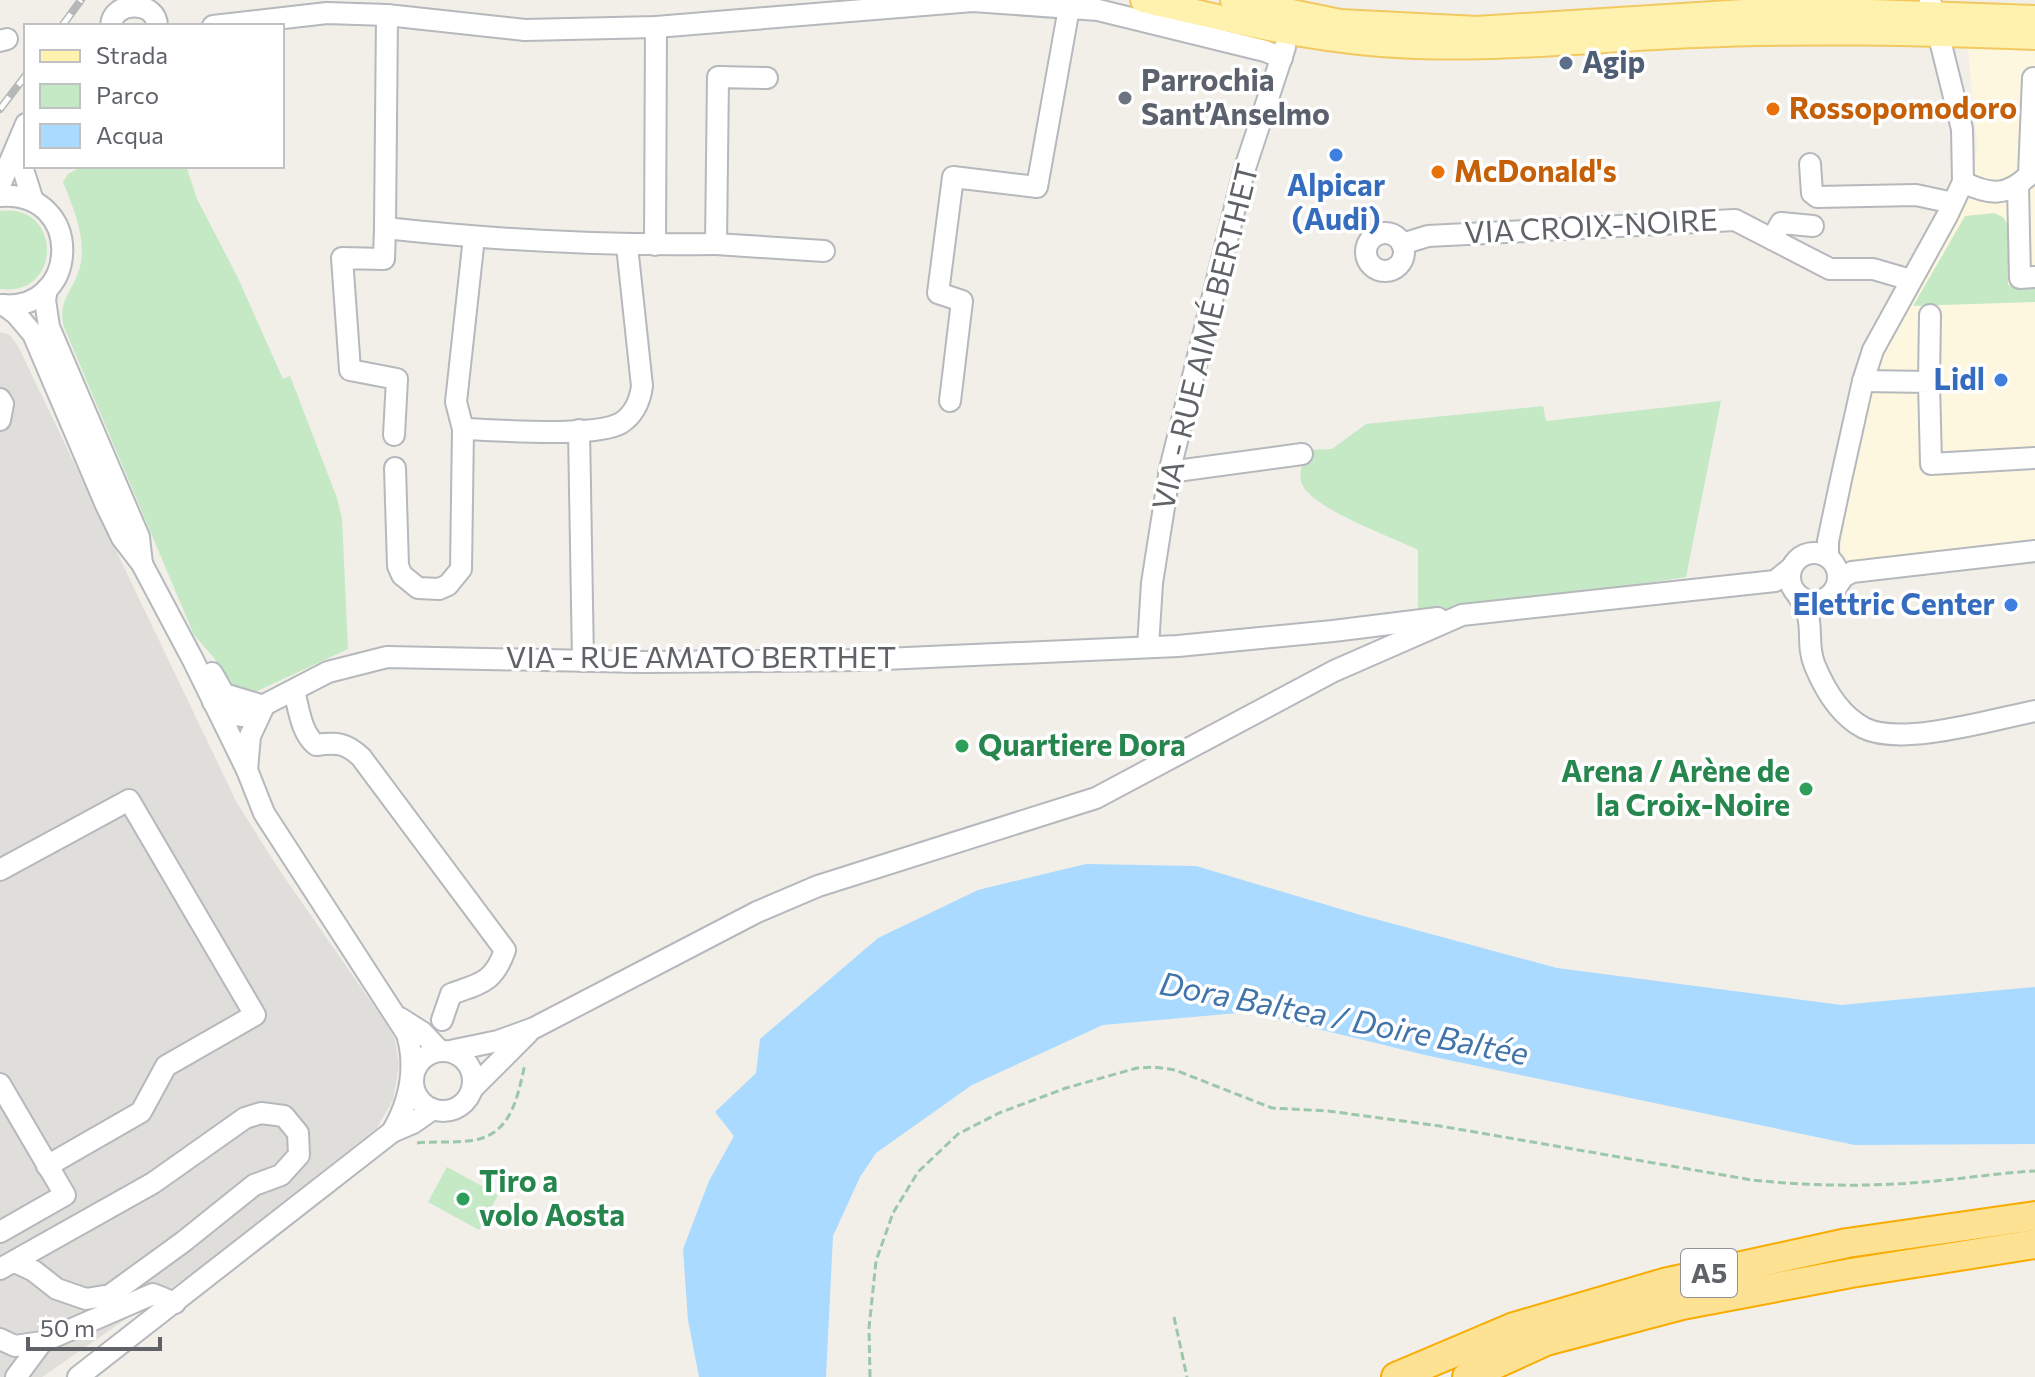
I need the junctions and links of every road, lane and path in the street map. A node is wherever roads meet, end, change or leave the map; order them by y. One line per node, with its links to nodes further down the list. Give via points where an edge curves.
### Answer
1 (1143, 0): 11 (main road)
2 (1233, 0): 6 (main road, via 1340,22 1463,29 1745,12)
3 (1069, 8): 10 (street, via 973,1); 13 (street, via 1098,10); 41 (street, via 1037,187 953,177 938,293 962,301)
4 (150, 11): 8 (street, via 120,6)
5 (387, 15): 9 (street, via 327,13); 10 (street, via 525,30); 25 (street)
6 (1933, 16): 7 (main road); 11 (main road, via 1816,31 1477,47 1384,44); 12 (main road); 18 (street, via 1962,129)
7 (2035, 18)
8 (111, 24)
9 (243, 24)
10 (656, 27): 30 (street)
11 (1289, 32): 13 (street, VIA - RUE AIMÉ BERTHET)
12 (2035, 37)
13 (1282, 58): 49 (street, VIA - RUE AIMÉ BERTHET, via 1244,171)
14 (767, 78): 28 (street, via 718,77)
15 (2035, 79): 20 (street, via 2029,175)
16 (23, 134): 19 (street); 22 (street, via 21,163)
17 (1810, 164): 23 (street, via 1812,193 1817,197 1916,195)
18 (1963, 182): 20 (street, via 1981,191 2005,192); 23 (street)
19 (0, 185)
20 (2018, 186): 33 (street, via 2020,278)
21 (0, 196): 22 (street)
22 (33, 201): 35 (street, via 51,215 63,247 59,270)
23 (1953, 203): 34 (street)
24 (1813, 226): 27 (street, via 1781,223)
25 (385, 228): 26 (street); 45 (street, via 384,259 342,258 350,370 397,379)
26 (474, 237): 31 (street); 43 (street, via 456,402)
27 (1772, 239): 29 (street, VIA CROIX-NOIRE, via 1735,220 1428,236); 34 (street, VIA CROIX-NOIRE, via 1830,269 1873,269)
28 (716, 244): 30 (street); 32 (street)
29 (1402, 244)
30 (655, 245): 31 (street)
31 (627, 246): 44 (street, via 640,400 611,428)
32 (824, 251)
33 (2035, 277)
34 (1911, 280): 38 (street, via 1873,350)
35 (47, 289): 36 (street, via 27,302); 52 (street, via 49,327 139,537)
36 (2, 305): 52 (street, via 33,334 106,505)
37 (1930, 315): 39 (street)
38 (1863, 381): 39 (street); 51 (street)
39 (1929, 382): 47 (street, via 1931,464)
40 (0, 399): 42 (street)
41 (950, 401)
42 (0, 420)
43 (463, 429): 44 (street); 48 (street, via 461,569 439,589 409,583 398,566)
44 (579, 430): 60 (street)
45 (394, 435)
46 (1302, 454): 49 (street)
47 (2035, 458)
48 (395, 468)
49 (1169, 472): 58 (street, VIA - RUE AIMÉ BERTHET)
50 (2035, 551): 51 (street)
51 (1831, 557): 53 (street, via 1797,558); 55 (street, via 1843,577)
52 (142, 564): 59 (street)
53 (1783, 574): 54 (street); 56 (street, VIA - RUE AMATO BERTHET)
54 (1797, 594): 55 (street, via 1808,601); 57 (street)
55 (1830, 594): 57 (street)
56 (1462, 615): 58 (street, VIA - RUE AMATO BERTHET); 69 (street, via 1334,671 1096,798 818,886 757,912)
57 (1810, 617): 64 (street, via 1813,663 1829,695 1864,728 1880,734 1922,733)
58 (1148, 647): 60 (street, VIA - RUE AMATO BERTHET, via 862,660)
59 (193, 660): 62 (street); 63 (street, via 207,666 224,694)
60 (583, 661): 61 (street, VIA - RUE AMATO BERTHET, via 387,657 328,672)
61 (294, 691): 63 (street, VIA - RUE AMATO BERTHET); 68 (street, via 310,741 348,745 361,757 505,950 498,969 482,983 451,994)
62 (213, 702): 63 (street, VIA - RUE AMATO BERTHET, via 229,714 243,716); 65 (street)
63 (264, 706): 65 (street, via 250,736)
64 (2035, 711)
65 (247, 770): 67 (street, via 264,813)
66 (0, 870): 76 (street, via 129,800 255,1015 166,1066 141,1112)
67 (397, 1015): 70 (street); 71 (street, via 411,1048)
68 (442, 1020)
69 (534, 1028): 70 (street); 73 (street)
70 (445, 1051): 71 (street, via 423,1059); 73 (street, via 466,1061)
71 (413, 1074): 74 (street, via 418,1096); 75 (street, via 404,1112)
72 (0, 1084): 76 (street)
73 (472, 1089): 74 (street, via 461,1105)
74 (433, 1109): 75 (street)
75 (392, 1132): 82 (street)
76 (47, 1166): 79 (street, via 65,1195)
77 (2035, 1171): 88 (path, via 1894,1184 1752,1180 1440,1126 1272,1108 1175,1070 1137,1068 999,1113 958,1134 918,1172 893,1213 876,1261)
78 (2035, 1216): 90 (highway, A5, via 1847,1243 1664,1283 1514,1327)
79 (0, 1232)
80 (2035, 1244): 91 (highway, A5, via 1682,1305 1546,1341)
81 (7, 1266): 81 (street, via 153,1183 245,1118 261,1113 284,1116 298,1133 299,1155 281,1175 254,1185 110,1295 86,1299 57,1289 34,1271)
82 (175, 1303): 85 (street, via 153,1294); 87 (street)
83 (1174, 1317): 89 (path)
84 (0, 1339): 85 (street, via 15,1346)
85 (42, 1342): 86 (street)
86 (16, 1377)
87 (78, 1377)
88 (870, 1377)
89 (1187, 1377)
90 (1396, 1377)
91 (1467, 1377)

